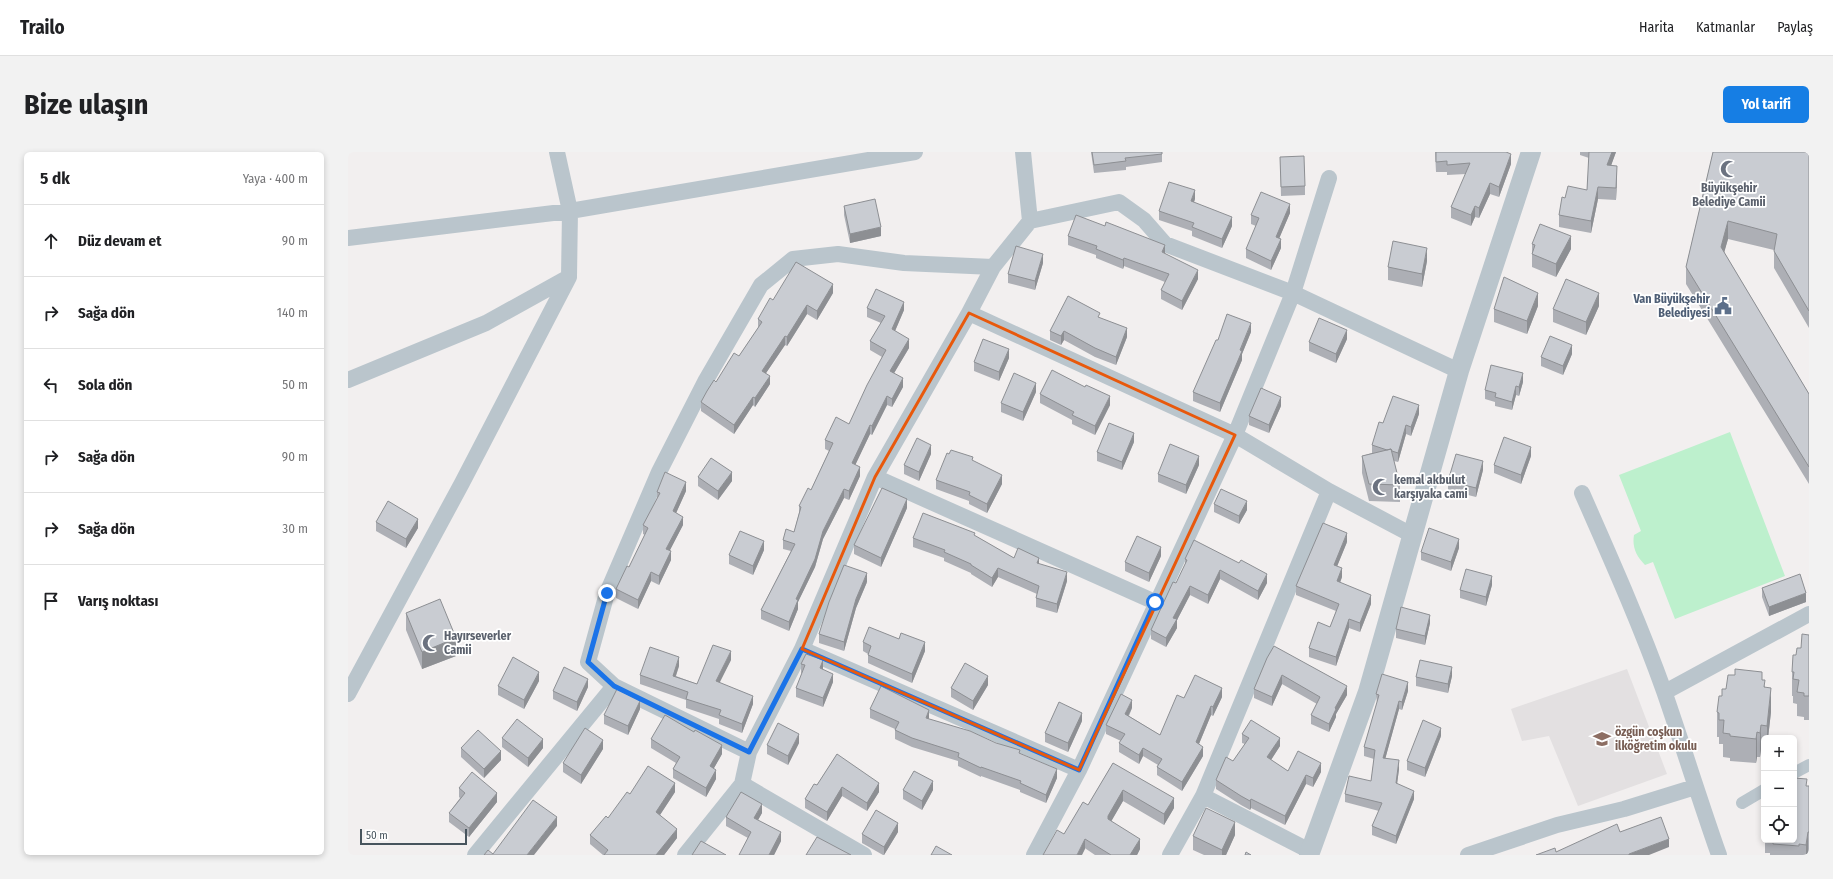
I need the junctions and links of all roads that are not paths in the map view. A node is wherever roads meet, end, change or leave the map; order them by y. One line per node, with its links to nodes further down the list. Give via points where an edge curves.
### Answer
1 (557, 152): 6 (street)
2 (915, 152): 6 (street)
3 (1023, 152): 7 (street)
4 (1531, 152): 13 (street)
5 (1329, 178): 11 (street)
6 (570, 211): 8 (street); 10 (street)
7 (1030, 221): 9 (street); 11 (street, via 1119,202 1144,220 1164,244)
8 (348, 238)
9 (993, 268): 12 (street); 23 (street, via 904,263 838,254 793,259 761,285 706,380 659,472 607,593 588,662)
10 (570, 276): 14 (street, via 486,323); 25 (street)
11 (1292, 293): 13 (street); 15 (street)
12 (969, 313): 15 (street); 16 (street)
13 (1459, 371): 19 (street)
14 (348, 380)
15 (1235, 435): 17 (street); 20 (street)
16 (875, 477): 20 (street); 22 (street)
17 (1330, 491): 19 (street); 33 (street)
18 (1582, 493): 24 (street, via 1634,611)
19 (1412, 535): 35 (street, via 1368,692)
20 (1155, 602): 28 (street)
21 (1809, 614): 24 (street)
22 (802, 649): 26 (street); 28 (street)
23 (614, 686): 26 (street); 36 (street)
24 (1665, 692): 31 (street)
25 (348, 694)
26 (749, 752): 30 (street)
27 (1809, 765): 29 (street)
28 (1079, 770): 39 (street)
29 (1797, 771)
30 (742, 784): 37 (street); 38 (street)
31 (1695, 787): 41 (street, via 1624,809 1557,825); 42 (street)
32 (1761, 792): 34 (street)
33 (1203, 796): 35 (street); 40 (street)
34 (1742, 803)
35 (1310, 853)
36 (475, 855)
37 (685, 855)
38 (864, 855)
39 (1034, 855)
40 (1170, 855)
41 (1468, 855)
42 (1719, 855)

